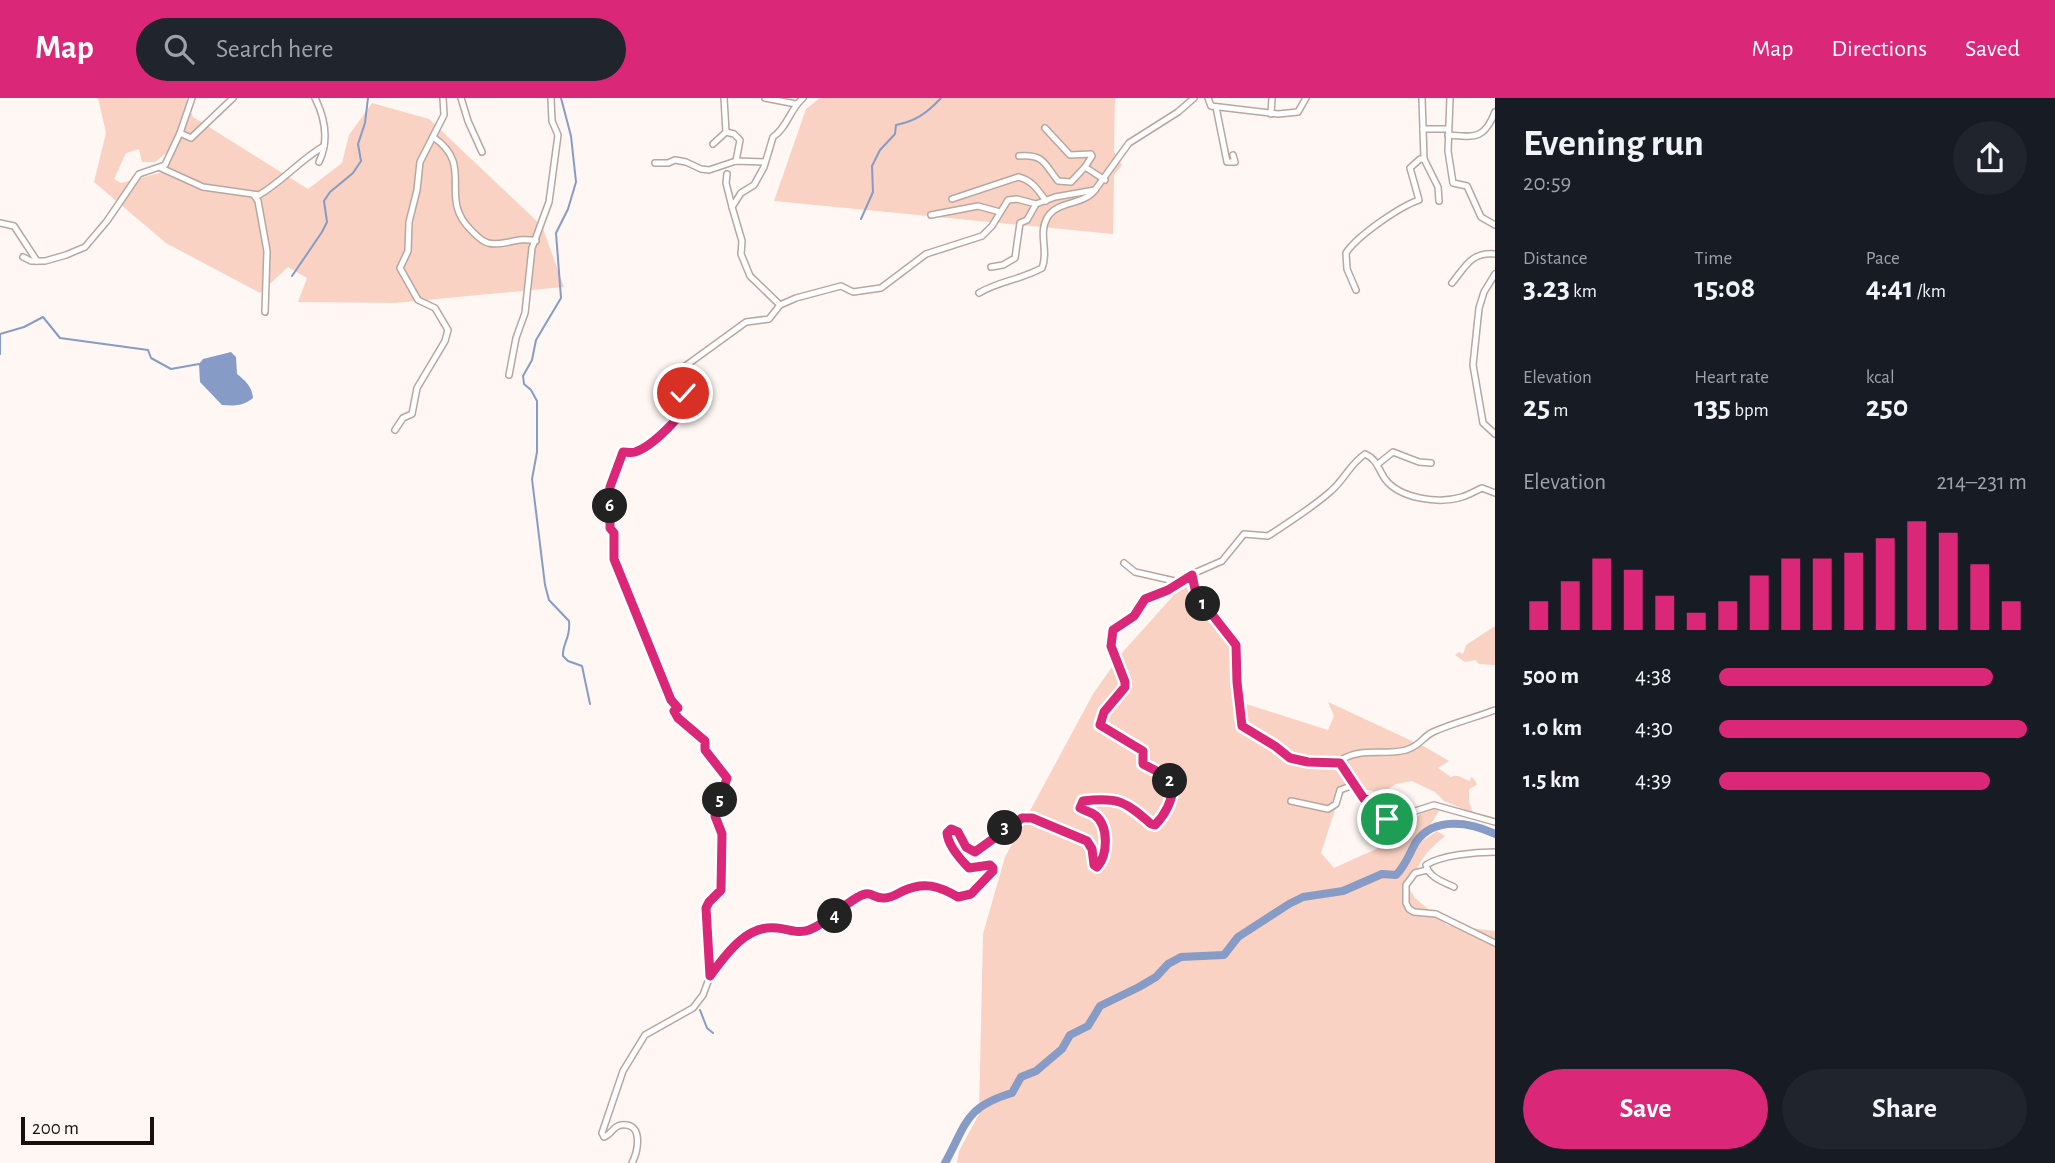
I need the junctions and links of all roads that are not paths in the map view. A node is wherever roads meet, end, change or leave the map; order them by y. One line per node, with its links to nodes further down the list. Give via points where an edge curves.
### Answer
1 (192, 98): 24 (street)
2 (233, 98): 24 (street, via 191,138)
3 (315, 98): 27 (street, via 324,117)
4 (443, 98): 25 (street, via 444,115)
5 (461, 98): 28 (street)
6 (551, 98): 51 (street, via 558,135 549,202)
7 (724, 98): 22 (street)
8 (765, 98): 16 (street)
9 (803, 98): 16 (street)
10 (1194, 98): 39 (street, via 1129,144)
11 (1208, 98): 17 (street)
12 (1272, 98): 19 (street)
13 (1307, 98): 19 (street, via 1298,112)
14 (1422, 98): 21 (street)
15 (1450, 98): 23 (street)
16 (796, 104): 34 (street, via 773,137)
17 (1216, 107): 19 (street); 29 (street, via 1227,162 1235,162)
18 (1495, 112): 23 (street, via 1484,132 1469,136)
19 (1271, 114)
20 (1045, 128): 36 (street, via 1070,155 1091,154)
21 (1423, 129): 23 (street); 31 (street)
22 (726, 132): 26 (street); 32 (street, via 740,140)
23 (1448, 132): 50 (street, via 1453,183 1466,186 1481,217)
24 (180, 133): 37 (street)
25 (433, 137): 51 (street, via 452,155 456,209 467,227 491,244); 63 (street, via 420,162 408,251 400,268 418,300 435,308 447,330 417,388 412,414)
26 (713, 144)
27 (324, 146): 33 (street); 41 (street, via 281,181)
28 (482, 152)
29 (1233, 155)
30 (1019, 156): 36 (street, via 1044,161 1061,182 1071,182)
31 (1424, 159): 44 (street, via 1438,187); 58 (street, via 1410,168 1419,200 1367,232 1346,253)
32 (736, 161): 34 (street); 35 (street, via 709,170 675,160)
33 (319, 162)
34 (765, 162): 46 (street, via 754,185 741,193)
35 (655, 163)
36 (1085, 167): 39 (street)
37 (160, 168): 41 (street, via 203,187); 54 (street, via 139,174 85,247)
38 (727, 174): 46 (street)
39 (1105, 180): 40 (street)
40 (1095, 190): 43 (street); 59 (street, via 1083,200 1056,209 1046,220 1042,268)
41 (254, 195): 61 (street, via 267,251)
42 (951, 199): 43 (street, via 1018,177 1034,185)
43 (1046, 201): 45 (street)
44 (1439, 201)
45 (1036, 204): 47 (street, via 1013,198); 55 (street, via 1020,223 1015,258)
46 (732, 207): 60 (street, via 750,276)
47 (1000, 212): 48 (street, via 978,206); 60 (street, via 982,236 926,254 881,288 853,292 841,286)
48 (930, 215)
49 (0, 223): 54 (street, via 14,226)
50 (1495, 225)
51 (536, 241): 62 (street)
52 (1495, 254): 57 (street, via 1472,258)
53 (23, 257): 54 (street)
54 (37, 261)
55 (991, 267)
56 (1495, 274): 64 (street, via 1479,308 1473,365 1483,423)
57 (1452, 283)
58 (1356, 290)
59 (979, 293)
60 (780, 305): 80 (street, via 769,319 746,322 684,367 686,407 667,429 636,452 623,452 610,487 614,559 678,708 674,711 705,741 705,750 727,778 715,816 722,834 721,890 706,908)
61 (265, 312)
62 (509, 375)
63 (395, 430)
64 (1495, 435)
65 (1431, 463): 66 (street, via 1393,452)
66 (1378, 464): 67 (street, via 1394,488 1412,496 1461,498 1482,488); 69 (street, via 1365,454 1355,460 1338,485 1310,507 1268,536 1244,534 1222,561)
67 (1495, 493)
68 (1124, 562): 70 (street, via 1135,572)
69 (1192, 575): 70 (street); 72 (street, via 1196,594 1236,645 1242,726 1290,758)
70 (1179, 582): 80 (street, via 1145,599 1134,616 1113,630 1111,646 1125,687 1104,712 1100,725 1143,751 1143,764 1174,785 1171,801 1155,825 1120,801 1083,801 1080,808 1095,814 1104,833 1105,852 1097,867 1087,841 1032,818 1022,818 975,852 951,829 947,839 969,868 993,868 971,894 958,897 941,887 922,884 885,898 867,893 807,931 775,927 758,931 736,943)
71 (1495, 710): 72 (street, via 1430,733 1420,745 1403,751 1357,753)
72 (1340, 763): 73 (street)
73 (1356, 784): 74 (street, via 1340,790 1336,804 1328,809); 75 (street, via 1364,799 1370,800 1382,827 1392,813 1406,814 1434,805)
74 (1291, 801)
75 (1495, 822)
76 (1495, 852): 77 (street, via 1433,861 1426,865)
77 (1427, 870): 78 (street); 79 (street, via 1415,873 1406,885 1409,909 1436,914)
78 (1454, 887)
79 (1495, 943)
80 (710, 976): 81 (street, via 693,1009 645,1035 623,1071 602,1133 609,1136 624,1124 632,1127 638,1134)
81 (632, 1163)

